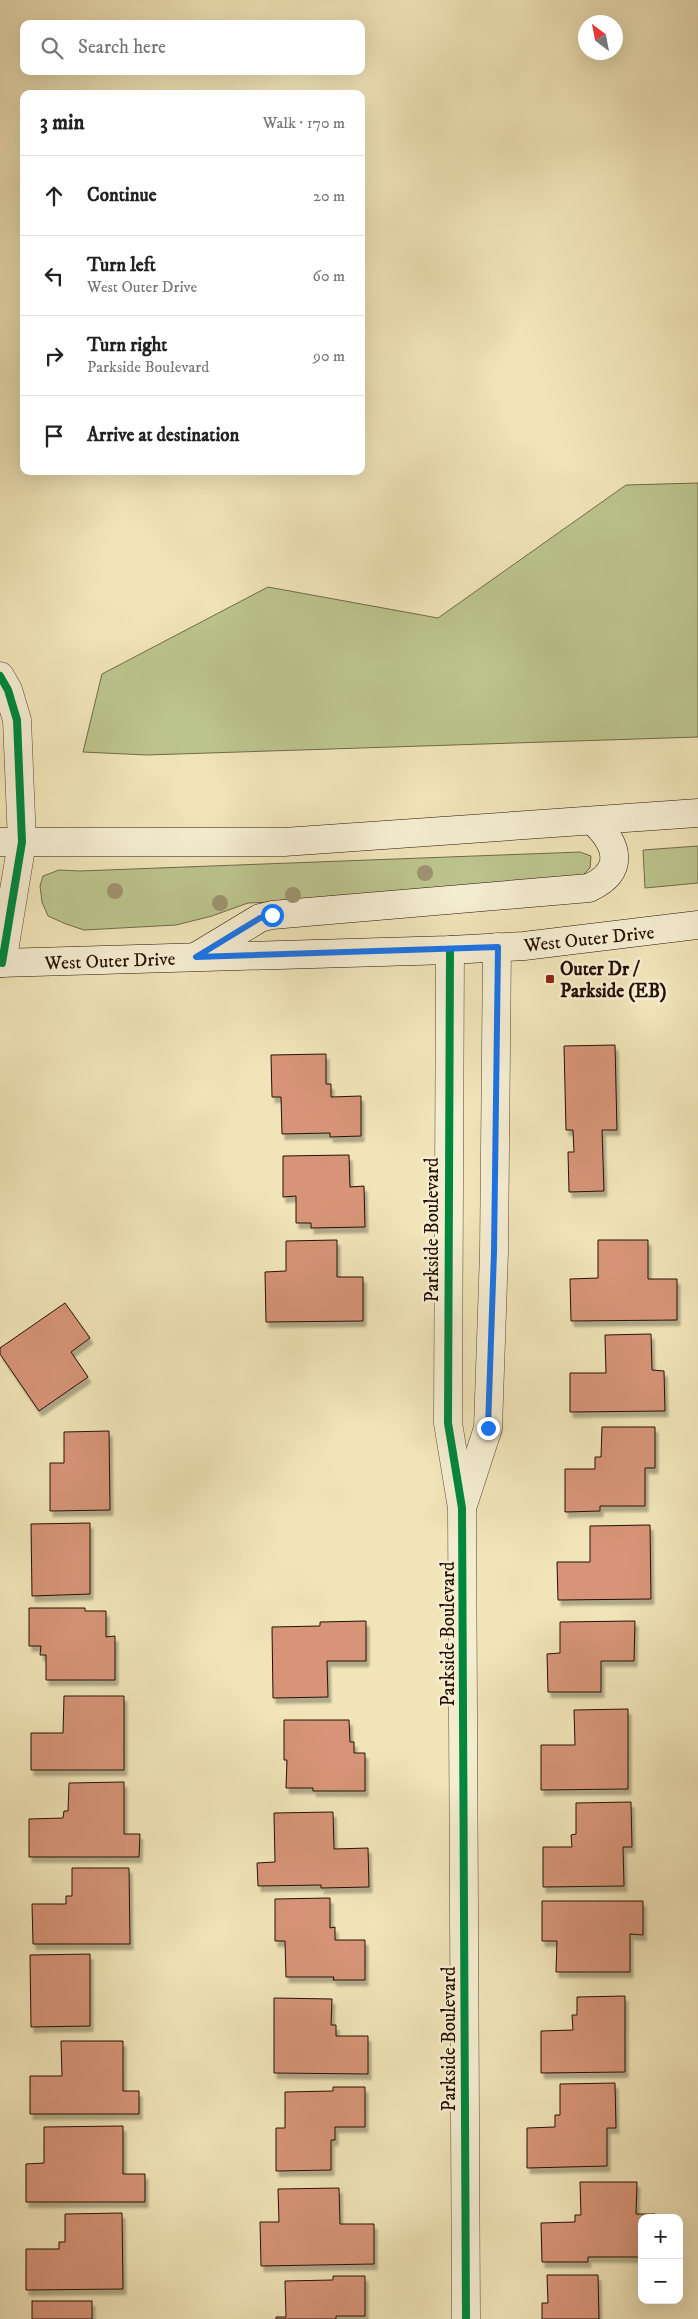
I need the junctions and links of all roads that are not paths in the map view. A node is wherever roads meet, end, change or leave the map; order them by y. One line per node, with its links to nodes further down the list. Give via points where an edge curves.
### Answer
1 (0, 676): 4 (street, via 18,720)
2 (698, 813): 3 (street)
3 (593, 821): 4 (street, via 284,842); 8 (street, via 612,844 614,859 610,873 601,883 589,888 272,915 260,918)
4 (11, 842): 9 (street)
5 (698, 924): 6 (street, West Outer Drive)
6 (498, 947): 7 (street, West Outer Drive); 10 (street, Parkside Boulevard, via 488,1428)
7 (450, 950): 8 (street, West Outer Drive); 10 (street, Parkside Boulevard, via 448,1423)
8 (196, 957): 9 (street, West Outer Drive)
9 (1, 961)
10 (462, 1508): 11 (street, Parkside Boulevard)
11 (466, 2319)

